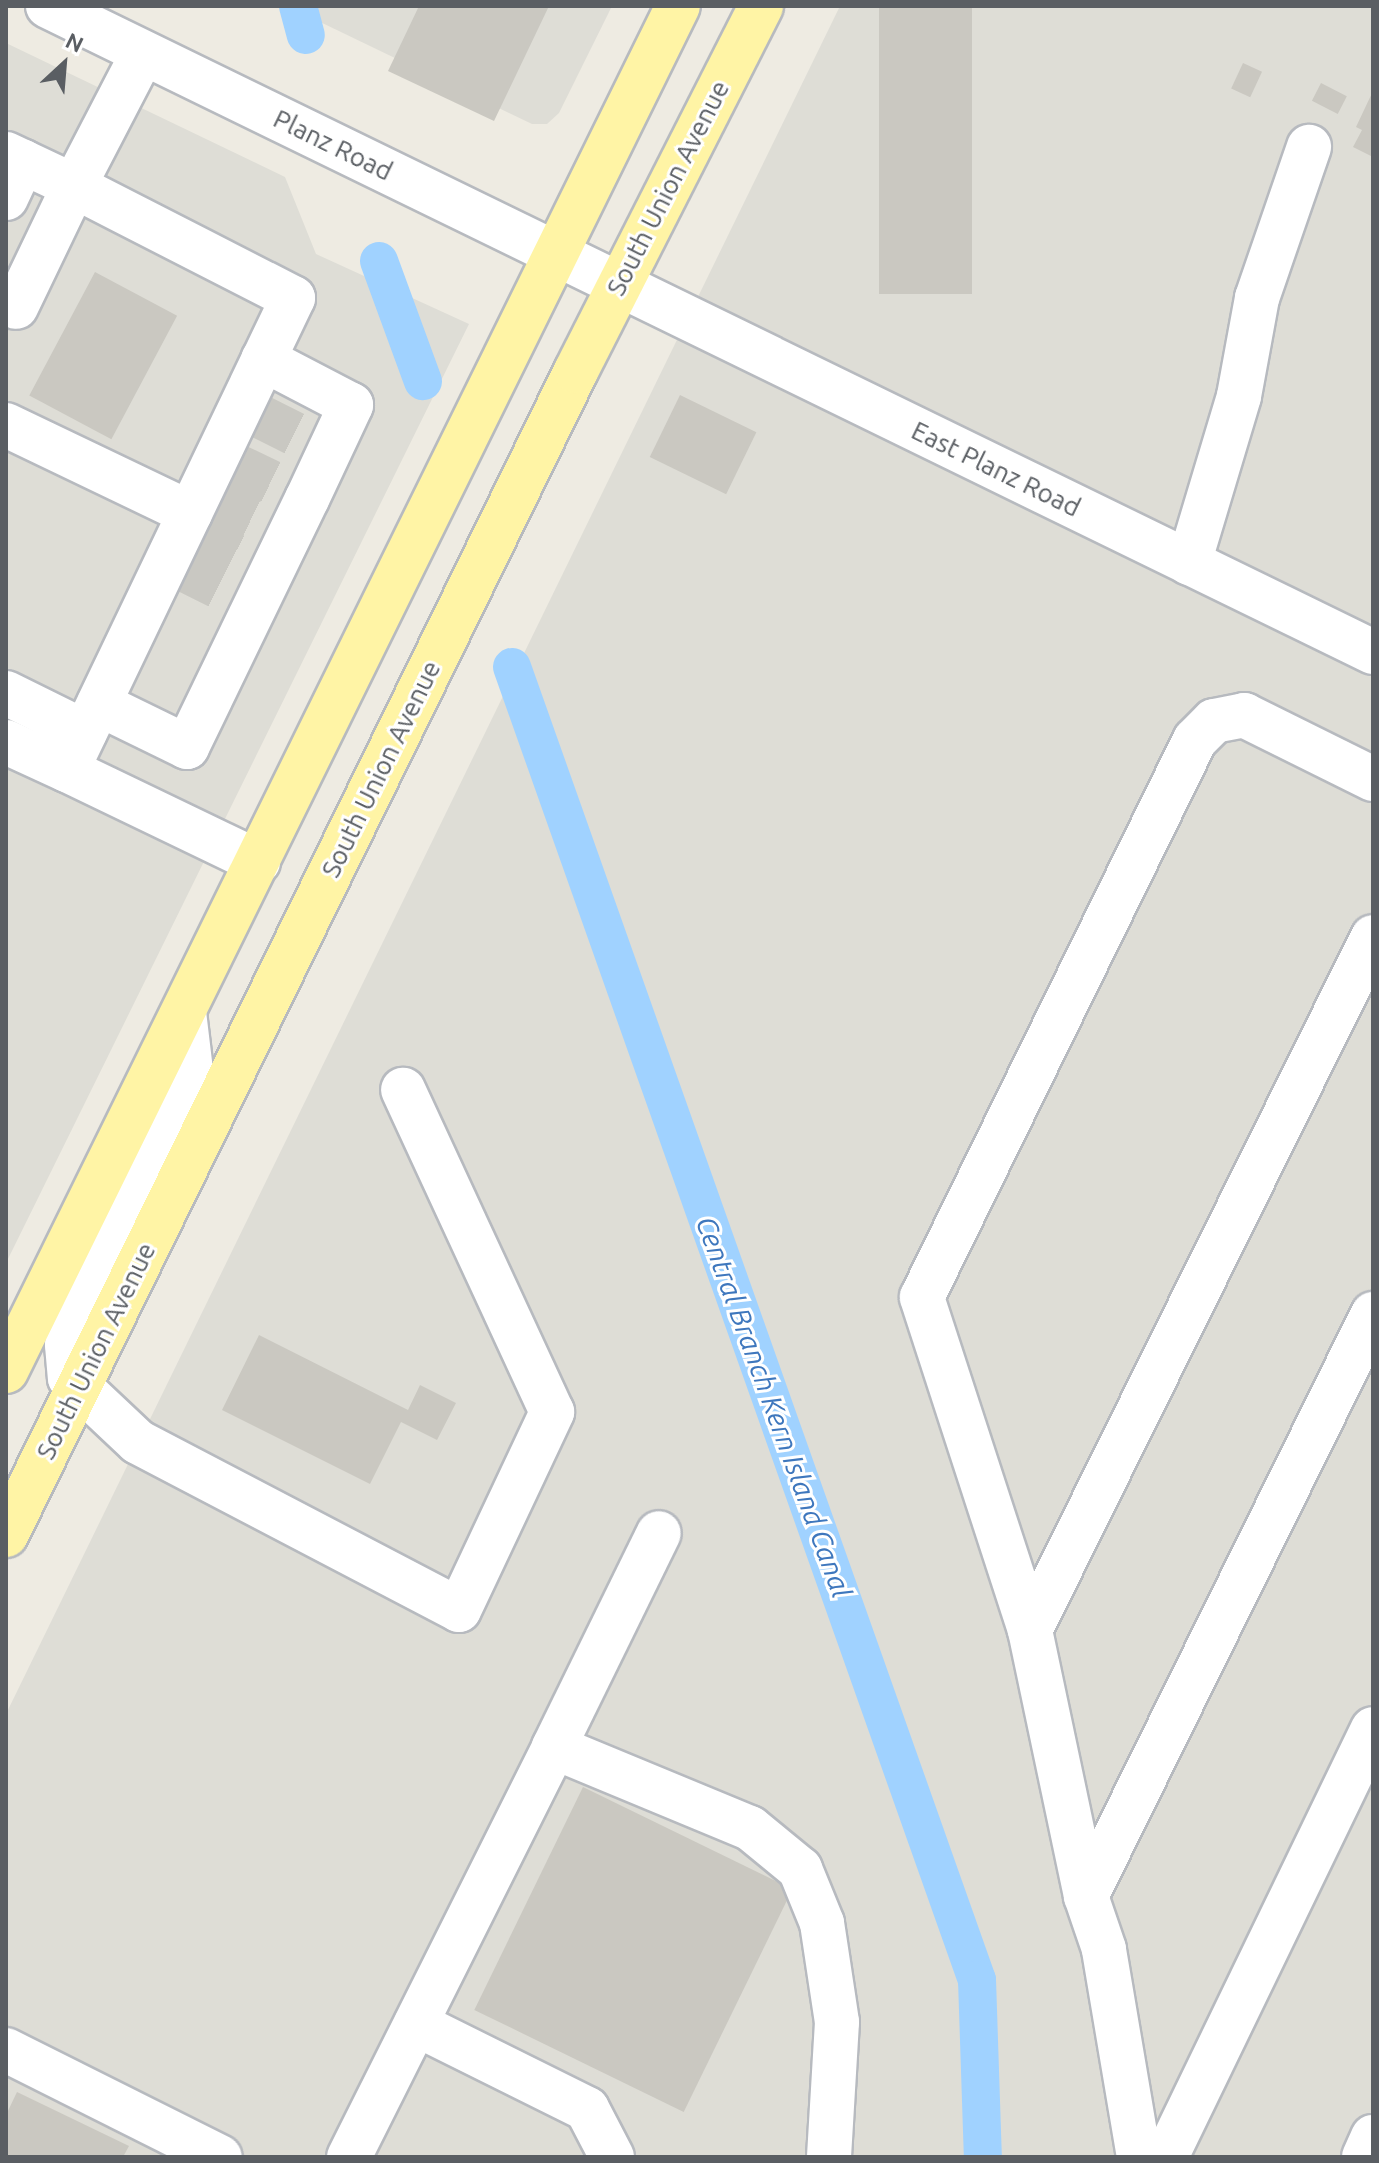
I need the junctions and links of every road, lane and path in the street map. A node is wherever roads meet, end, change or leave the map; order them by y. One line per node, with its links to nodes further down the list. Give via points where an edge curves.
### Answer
1 (48, 6): 4 (street, Planz Road)
2 (678, 6): 7 (main road)
3 (761, 6): 8 (main road, South Union Avenue)
4 (143, 53): 6 (street); 7 (street, Planz Road)
5 (1309, 147): 13 (street, via 1257,298 1239,396)
6 (33, 175): 9 (street); 10 (street, via 293,298)
7 (556, 254): 8 (street, Planz Road); 19 (main road)
8 (619, 285): 13 (street, East Planz Road); 25 (main road, South Union Avenue)
9 (11, 294)
10 (263, 359): 12 (street, via 248,410); 16 (street, via 351,405 314,443 265,545 187,747)
11 (6, 425): 12 (street)
12 (197, 512): 16 (street)
13 (1189, 563): 14 (street, East Planz Road)
14 (1373, 652)
15 (6, 693): 16 (street)
16 (84, 735): 17 (street); 19 (street)
17 (6, 742)
18 (1373, 779): 28 (street, via 1244,715 1214,721 1195,740 922,1297)
19 (258, 862): 21 (main road)
20 (1373, 937): 28 (street)
21 (184, 1012): 24 (main road); 25 (street, via 191,1071 186,1089 67,1345 65,1364)
22 (403, 1090): 25 (street, via 552,1412 459,1610 138,1442)
23 (1373, 1314): 31 (street)
24 (6, 1371)
25 (78, 1390): 27 (main road, South Union Avenue)
26 (659, 1533): 30 (street)
27 (6, 1535)
28 (1030, 1630): 31 (street)
29 (1373, 1729): 40 (street)
30 (554, 1747): 32 (street); 38 (street, via 750,1828 800,1869 822,1923 837,2022)
31 (1086, 1896): 39 (street, via 1104,1949)
32 (416, 2024): 36 (street); 37 (street, via 587,2109)
33 (6, 2050): 35 (street)
34 (1373, 2137): 41 (street)
35 (220, 2157)
36 (349, 2157)
37 (612, 2157)
38 (829, 2157)
39 (1139, 2157)
40 (1166, 2157)
41 (1364, 2157)

